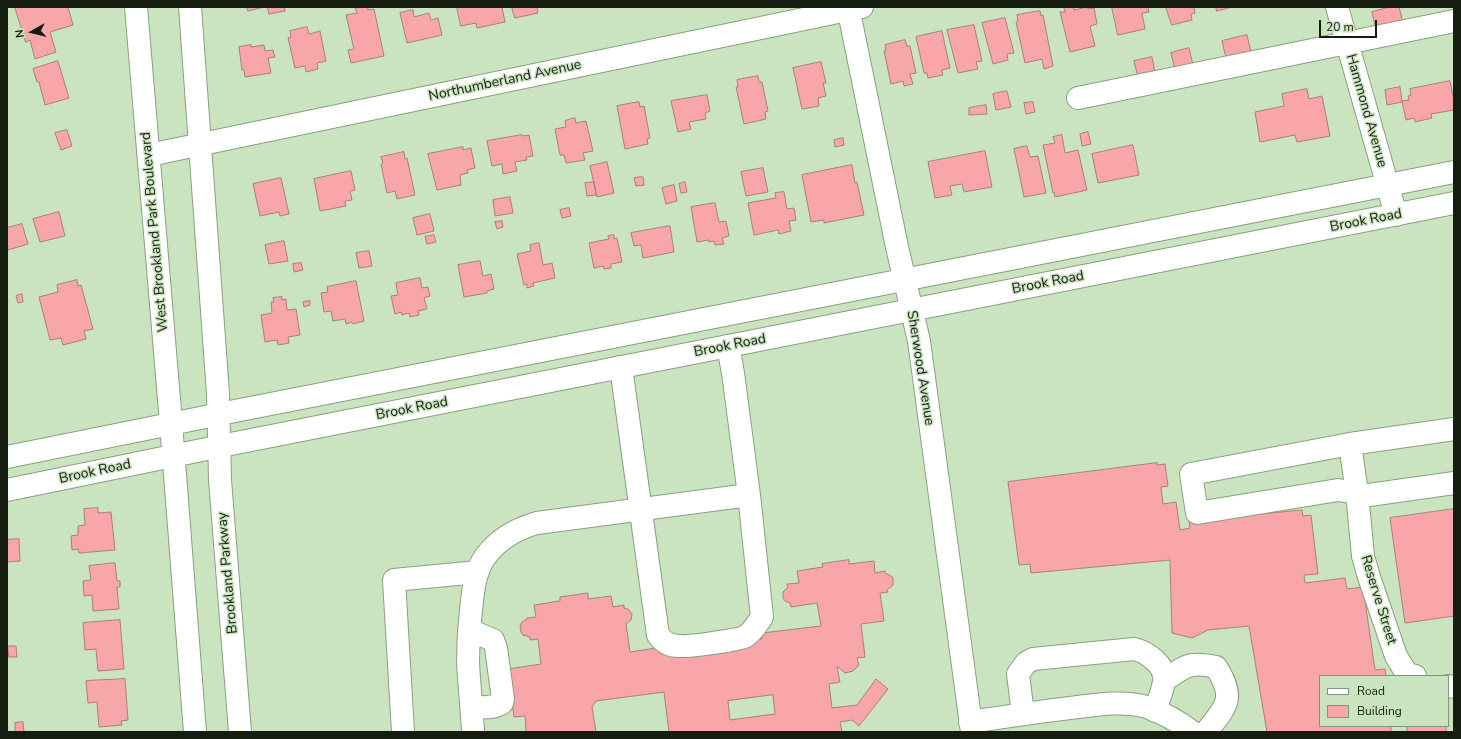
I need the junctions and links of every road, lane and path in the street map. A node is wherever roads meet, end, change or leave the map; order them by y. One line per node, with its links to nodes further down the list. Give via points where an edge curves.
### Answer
1 (136, 7): 9 (main road, West Brookland Park Boulevard)
2 (190, 7): 8 (main road)
3 (1336, 7): 6 (main road, Hammond Avenue)
4 (853, 8): 8 (main road, Northumberland Avenue); 14 (main road, Sherwood Avenue)
5 (1454, 20): 6 (main road)
6 (1346, 43): 7 (main road); 11 (main road, Hammond Avenue)
7 (1078, 98)
8 (199, 145): 9 (main road, Northumberland Avenue); 18 (main road)
9 (149, 155): 19 (main road, West Brookland Park Boulevard)
10 (1454, 172): 11 (main road)
11 (1388, 185): 13 (main road, Hammond Avenue); 14 (main road)
12 (1454, 203): 13 (main road, Brook Road)
13 (1396, 215): 15 (main road, Brook Road)
14 (904, 280): 15 (main road, Sherwood Avenue); 18 (main road)
15 (912, 310): 16 (main road, Brook Road); 37 (main road, Sherwood Avenue, via 919,341)
16 (728, 346): 17 (main road, Brook Road); 28 (main road)
17 (622, 367): 22 (main road, Brook Road); 29 (main road)
18 (219, 414): 19 (main road); 22 (main road, Brookland Parkway)
19 (172, 423): 23 (main road, West Brookland Park Boulevard); 24 (main road)
20 (1454, 429): 21 (main road)
21 (1350, 444): 27 (main road, Reserve Street); 27 (main road, via 1191,474 1197,513 1338,490)
22 (219, 446): 23 (main road, Brook Road); 39 (main road, Brookland Parkway)
23 (174, 456): 26 (main road, Brook Road); 38 (main road)
24 (7, 457)
25 (1454, 483): 27 (main road, via 1369,495)
26 (7, 490)
27 (1357, 493): 32 (main road, Reserve Street, via 1363,556 1369,578 1396,656 1407,674)
28 (749, 495): 29 (main road); 29 (main road, via 762,617 754,629 736,639 679,646 662,642 658,635)
29 (641, 510): 30 (main road, via 526,526 503,538 493,547 484,558)
30 (478, 572): 31 (main road, via 474,584); 40 (main road, via 394,580)
31 (469, 630): 34 (main road, via 468,662); 34 (main road, via 493,640 503,699 498,706)
32 (1411, 675)
33 (1165, 680): 35 (main road); 36 (main road, via 1154,658 1134,649 1033,659 1026,663 1018,674); 43 (main road, via 1183,667 1200,663 1216,666 1225,681 1227,697 1224,711)
34 (472, 707): 41 (main road)
35 (1155, 711): 36 (main road, via 1132,704 1109,704); 42 (main road, via 1179,722)
36 (1023, 714): 37 (main road)
37 (971, 727)
38 (195, 732)
39 (240, 732)
40 (403, 732)
41 (473, 732)
42 (1192, 732)
43 (1206, 732)

